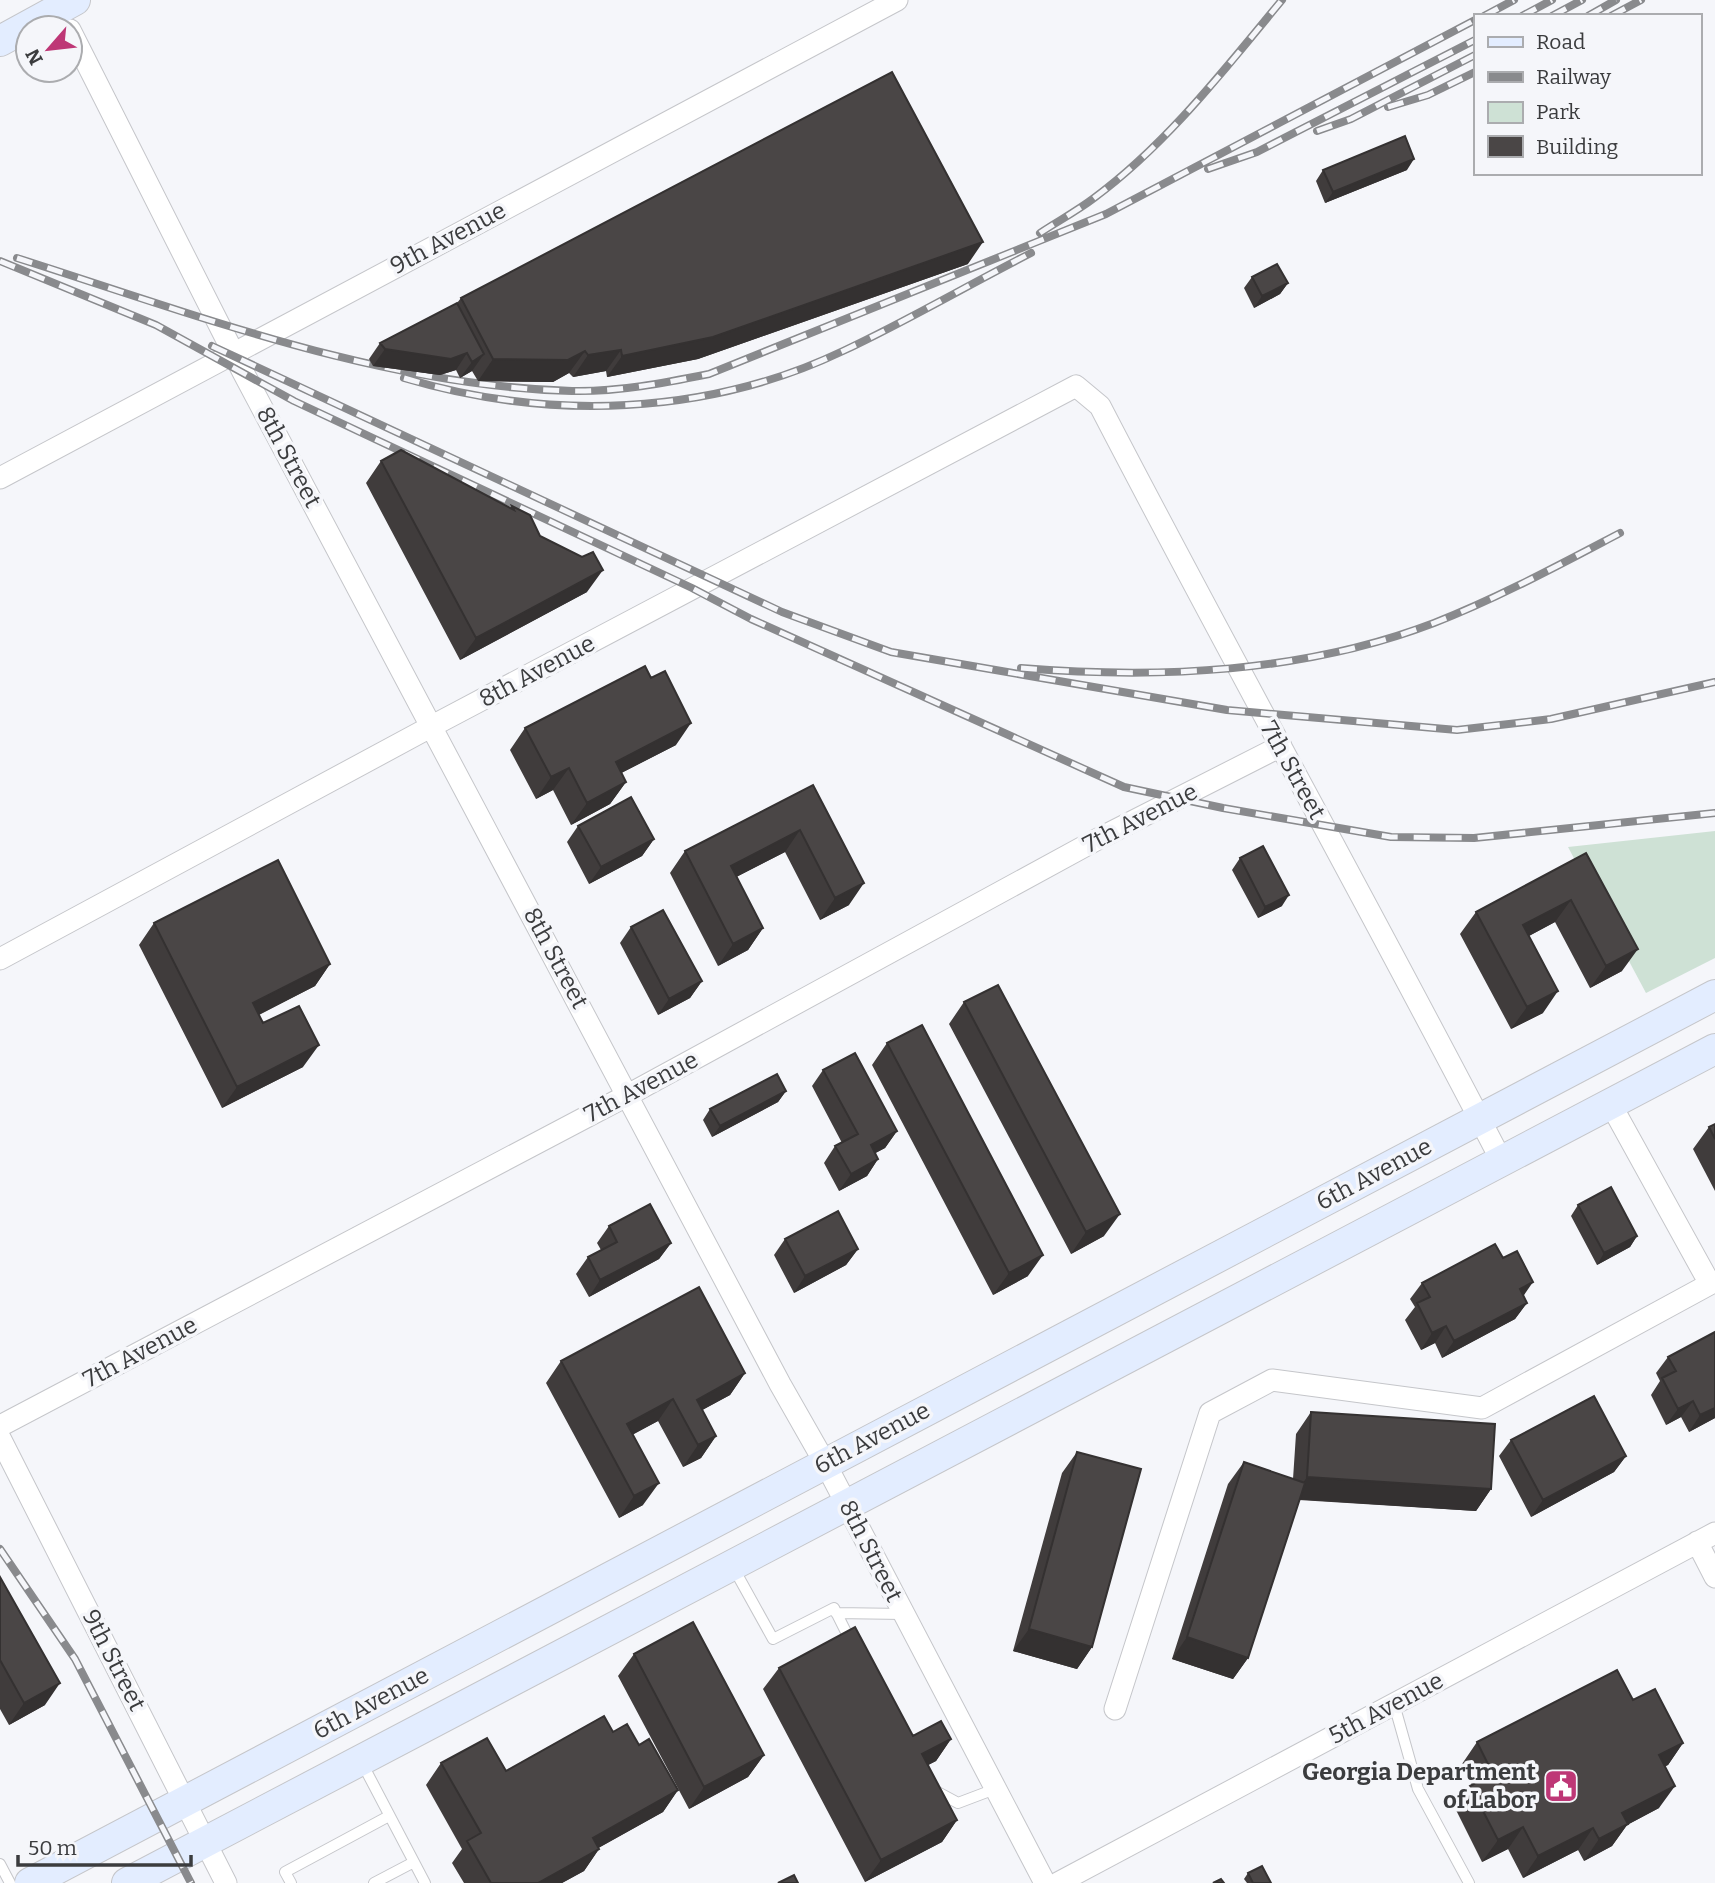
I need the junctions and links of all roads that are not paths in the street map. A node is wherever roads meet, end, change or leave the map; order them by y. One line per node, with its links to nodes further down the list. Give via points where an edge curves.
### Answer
1 (897, 0): 3 (street, 9th Avenue)
2 (84, 49): 3 (street, 8th Street)
3 (234, 354): 5 (street, 9th Avenue); 6 (street, 8th Street)
4 (1076, 386): 6 (street, 8th Avenue); 7 (street, 7th Street, via 1100,406)
5 (0, 478)
6 (433, 725): 8 (street, 8th Avenue); 11 (street, 8th Street)
7 (1281, 746): 11 (street, 7th Avenue, via 1096,840); 13 (street, 7th Street)
8 (0, 959)
9 (1715, 995): 13 (main road, 6th Avenue)
10 (1715, 1049): 12 (main road, 6th Avenue)
11 (628, 1095): 15 (street, 7th Avenue); 17 (street, 8th Street)
12 (1610, 1103): 14 (main road, 6th Avenue); 26 (street, via 1710,1284 1482,1408 1272,1380 1210,1413)
13 (1479, 1118): 14 (street, 7th Street); 17 (main road, 6th Avenue)
14 (1501, 1160): 18 (main road, 6th Avenue)
15 (0, 1426)
16 (0, 1438): 30 (street, 9th Street)
17 (825, 1463): 18 (street, 8th Street); 30 (main road, 6th Avenue)
18 (847, 1504): 20 (main road, 6th Avenue); 23 (street, 8th Street)
19 (1706, 1538): 21 (street); 25 (street, 5th Avenue)
20 (731, 1564): 22 (lane, via 773,1639 834,1608); 27 (main road, 6th Avenue)
21 (1715, 1577)
22 (836, 1613): 23 (lane); 24 (lane)
23 (903, 1614): 29 (street, 8th Street)
24 (858, 1656)
25 (1394, 1704): 43 (street, 5th Avenue); 44 (lane, via 1418,1789)
26 (1115, 1709)
27 (360, 1760): 31 (lane); 32 (main road, 6th Avenue)
28 (925, 1779): 29 (lane, via 930,1788 958,1803)
29 (996, 1789): 42 (street, 8th Street)
30 (187, 1801): 32 (street, 9th Street); 37 (main road, 6th Avenue)
31 (390, 1816): 33 (lane); 35 (lane)
32 (206, 1842): 38 (main road, 6th Avenue); 39 (street, 9th Street)
33 (414, 1862): 40 (lane); 41 (lane)
34 (0, 1864): 36 (lane)
35 (288, 1878)
36 (10, 1883)
37 (30, 1883)
38 (127, 1883)
39 (226, 1883)
40 (374, 1883)
41 (425, 1883)
42 (1045, 1883)
43 (1058, 1883)
44 (1469, 1883)

